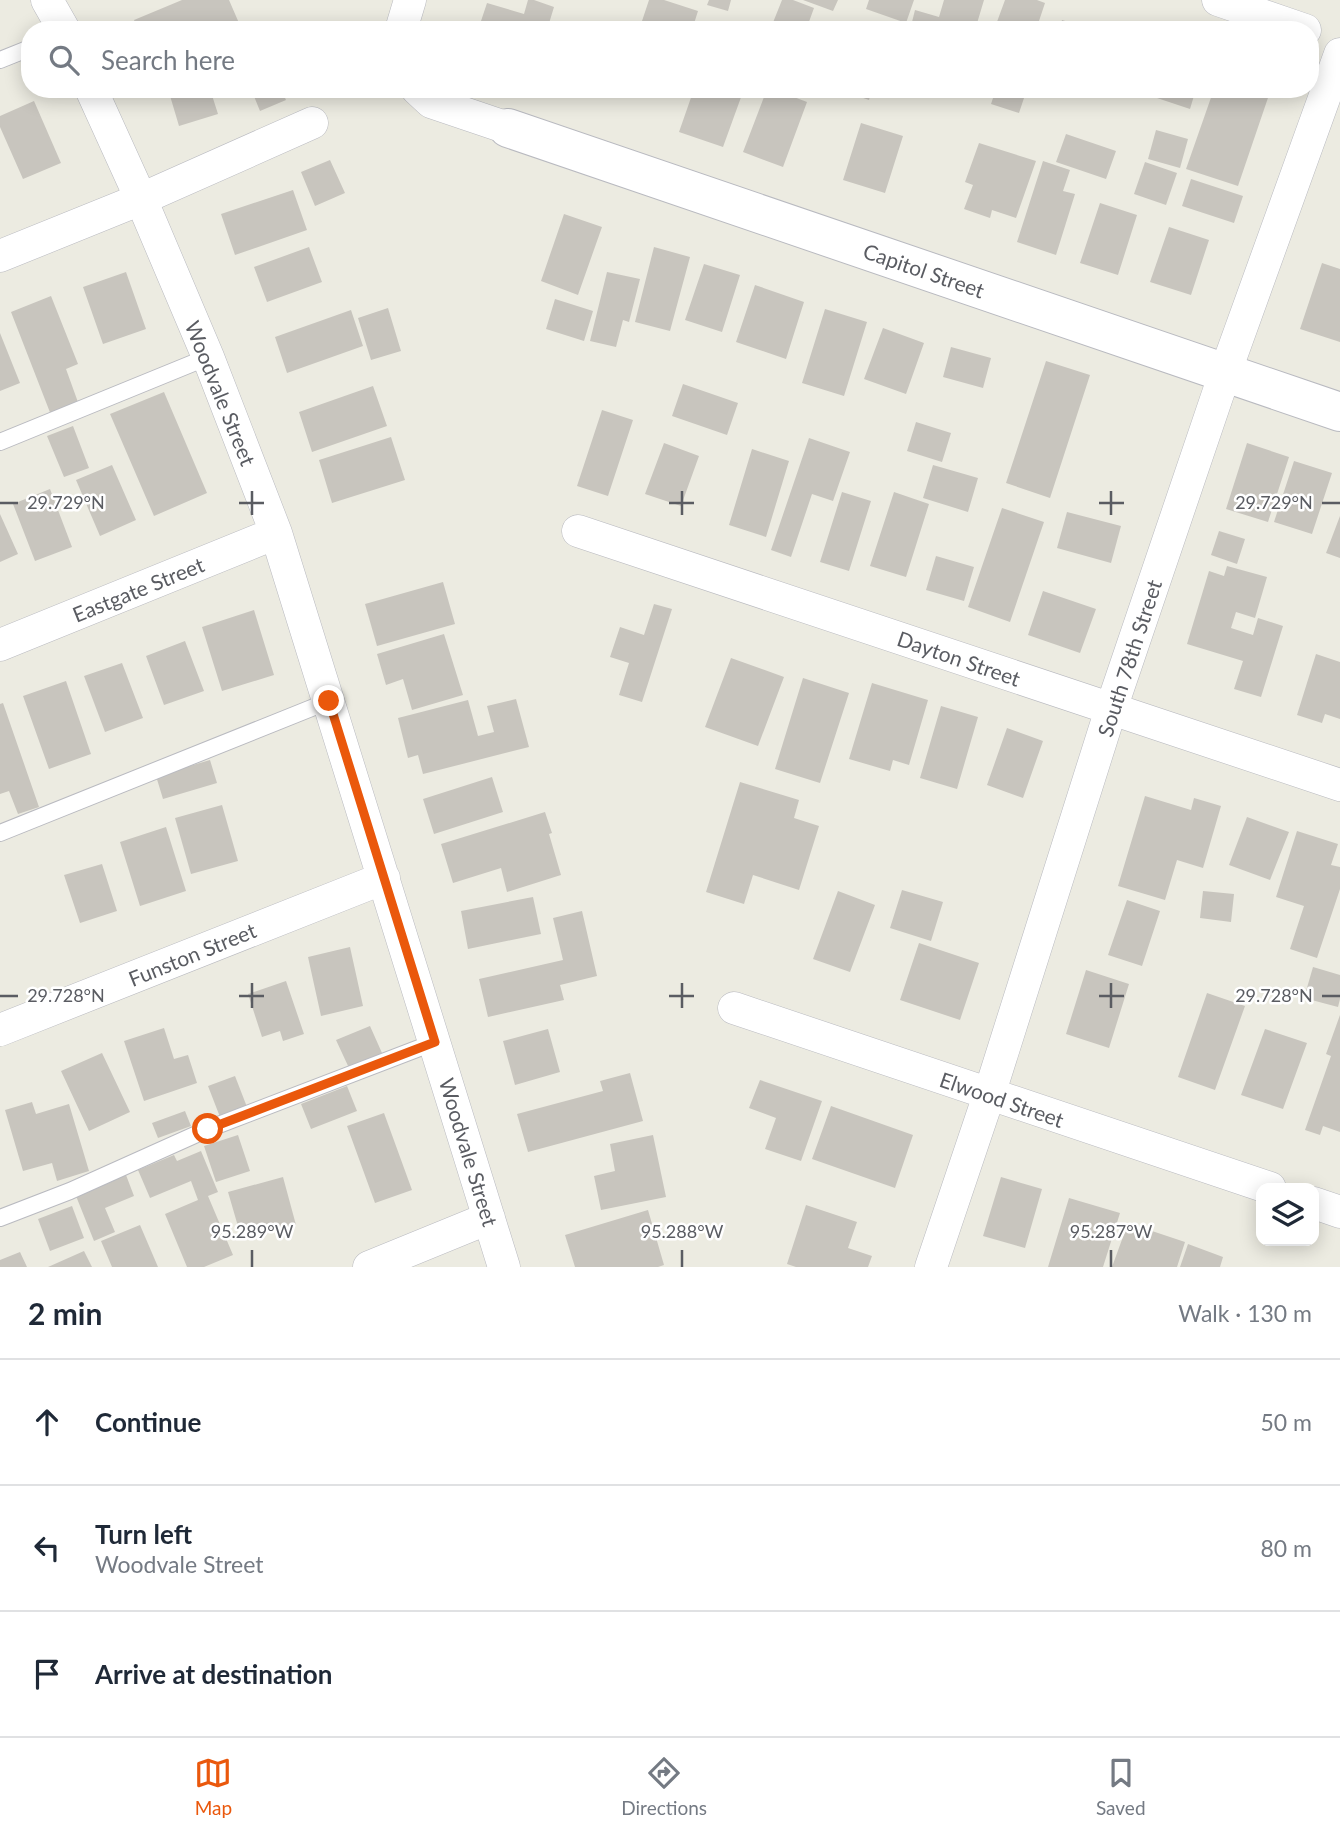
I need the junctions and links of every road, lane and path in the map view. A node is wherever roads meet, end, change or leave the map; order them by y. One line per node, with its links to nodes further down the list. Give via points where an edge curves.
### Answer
1 (47, 0): 4 (street)
2 (410, 0): 5 (street)
3 (1218, 0): 6 (street)
4 (59, 21)
5 (404, 21)
6 (1279, 21)
7 (1319, 35): 8 (street)
8 (1340, 42)
9 (21, 52): 11 (lane)
10 (1340, 54): 19 (street, South 78th Street)
11 (0, 60)
12 (95, 98): 16 (street, Woodvale Street)
13 (427, 98): 15 (street)
14 (312, 123): 16 (street)
15 (508, 128): 19 (street, Capitol Street)
16 (141, 199): 17 (street); 18 (street, Woodvale Street)
17 (0, 256)
18 (208, 357): 21 (lane); 23 (street, Woodvale Street)
19 (1225, 373): 20 (street, Capitol Street); 26 (street, South 78th Street)
20 (1340, 412)
21 (0, 442)
22 (578, 531): 26 (street, Dayton Street)
23 (276, 533): 24 (street, Eastgate Street); 25 (street, Woodvale Street)
24 (0, 645)
25 (329, 701): 28 (lane); 29 (street, Woodvale Street)
26 (1111, 709): 27 (street, Dayton Street); 33 (street, South 78th Street)
27 (1340, 785)
28 (0, 833)
29 (384, 878): 31 (street, Funston Street); 32 (street, Woodvale Street)
30 (734, 1008): 33 (street, Elwood Street)
31 (0, 1030)
32 (435, 1042): 37 (lane, via 208,1129); 38 (street, Woodvale Street)
33 (989, 1095): 34 (street, Elwood Street); 41 (street, South 78th Street)
34 (1256, 1183)
35 (1319, 1205): 36 (street)
36 (1340, 1212)
37 (0, 1218)
38 (489, 1218): 39 (street); 40 (street, Woodvale Street)
39 (369, 1267)
40 (504, 1267)
41 (931, 1267)

